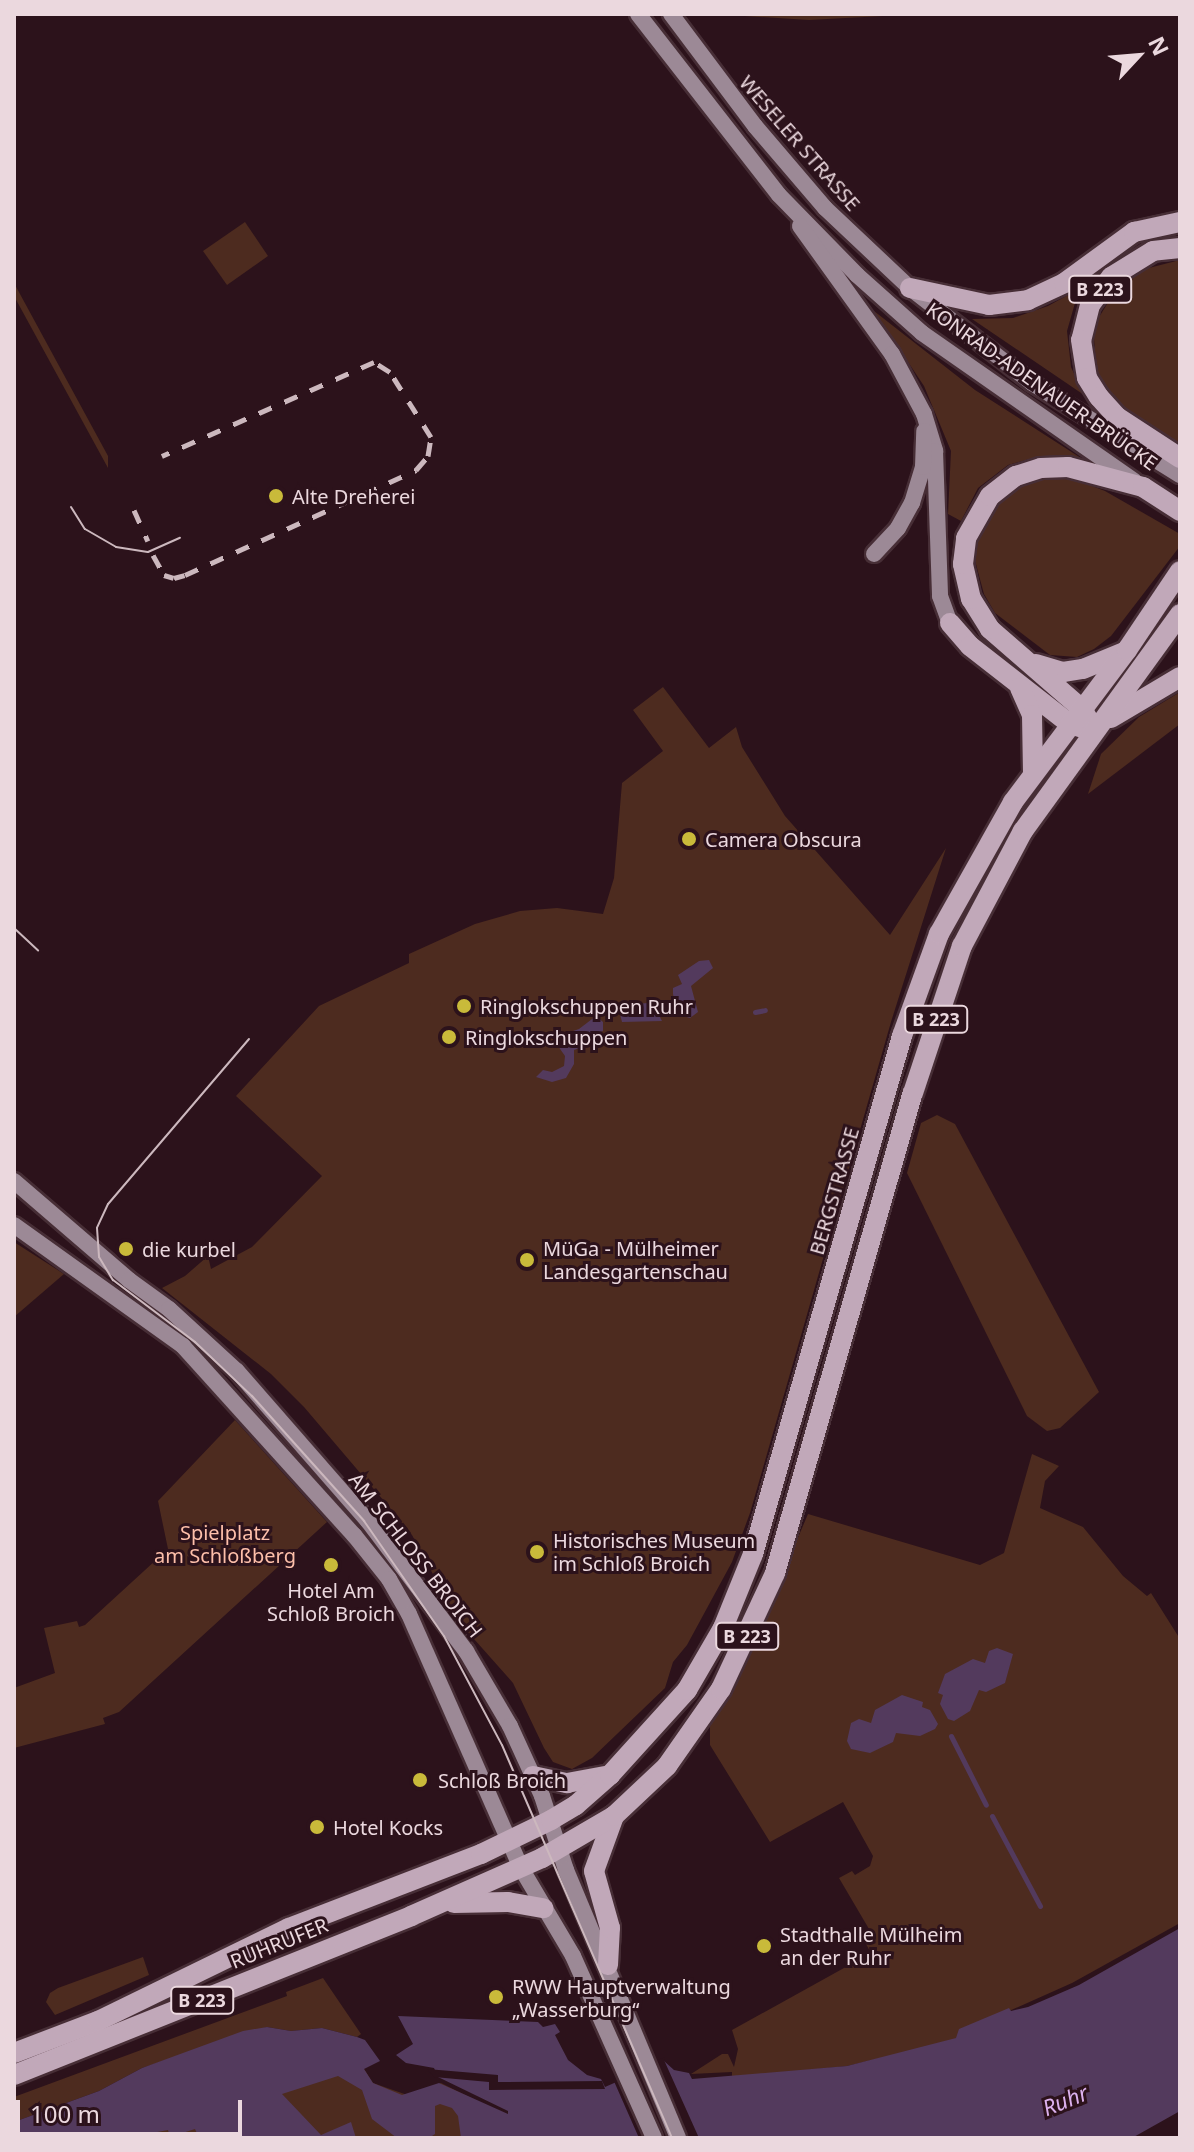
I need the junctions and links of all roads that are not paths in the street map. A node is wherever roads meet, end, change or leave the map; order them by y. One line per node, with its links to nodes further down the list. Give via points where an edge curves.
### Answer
1 (638, 14): 3 (main road)
2 (671, 14): 6 (main road, WESELER STRASSE, via 825,208)
3 (779, 195): 7 (main road, via 892,354); 10 (main road, KONRAD-ADENAUER-BRÜCKE, via 922,333)
4 (1180, 222): 6 (main road, via 1134,232 1064,283 1028,300 989,305)
5 (1180, 248): 8 (main road, B 223, via 1153,251 1111,277 1090,305 1081,340 1087,378 1099,397 1117,417)
6 (910, 288): 9 (main road, KONRAD-ADENAUER-BRÜCKE, via 1032,383)
7 (924, 414): 12 (main road, via 923,467 912,503); 15 (main road, via 935,451 940,596)
8 (1180, 458)
9 (1180, 475)
10 (1143, 487): 11 (main road, KONRAD-ADENAUER-BRÜCKE); 17 (main road, via 1068,467 1041,468 1016,476 977,513 963,564 971,599 990,629)
11 (1180, 511)
12 (874, 554)
13 (1180, 571): 16 (main road, BERGSTRASSE / B 223)
14 (1180, 614): 21 (main road)
15 (950, 623): 18 (main road, via 970,646)
16 (1127, 650): 17 (main road, via 1063,672); 20 (main road, BERGSTRASSE / B 223)
17 (1030, 663): 20 (main road)
18 (1016, 681): 20 (main road); 22 (main road, via 1032,715)
19 (1172, 681): 21 (main road)
20 (1076, 717): 21 (main road); 22 (main road, BERGSTRASSE / B 223)
21 (1094, 731): 27 (main road, B 223, via 1023,831 962,946 913,1093 775,1573 721,1689 667,1766)
22 (1032, 774): 25 (main road, BERGSTRASSE / B 223, via 960,893 925,968 781,1464 723,1628 687,1690)
23 (14, 1181): 26 (main road, AM SCHLOSS BROICH, via 180,1319 237,1371 291,1432 368,1521 466,1651)
24 (14, 1225): 29 (main road, AM SCHLOSS BROICH, via 183,1346 354,1535 409,1614)
25 (610, 1775): 26 (main road, via 567,1783); 28 (main road, BERGSTRASSE / B 223)
26 (533, 1776): 28 (main road, AM SCHLOSS BROICH)
27 (614, 1816): 30 (main road, B 223); 34 (main road, via 594,1871 610,1928)
28 (551, 1820): 29 (main road, RUHRUFER / B 223); 30 (main road, AM SCHLOSS BROICH)
29 (509, 1842): 31 (main road, AM SCHLOSS BROICH); 35 (main road, RUHRUFER / B 223, via 289,1928 111,2015)
30 (559, 1850): 31 (main road, RUHRUFER / B 223); 34 (main road, AM SCHLOSS BROICH)
31 (521, 1868): 32 (main road, RUHRUFER / B 223); 33 (main road, AM SCHLOSS BROICH)
32 (442, 1903): 33 (main road, via 508,1902); 36 (main road, RUHRUFER / B 223)
33 (543, 1908): 37 (main road, AM SCHLOSS BROICH, via 573,1956)
34 (608, 1967): 38 (main road, AM SCHLOSS BROICH)
35 (14, 2053)
36 (14, 2075)
37 (654, 2138)
38 (678, 2138)

